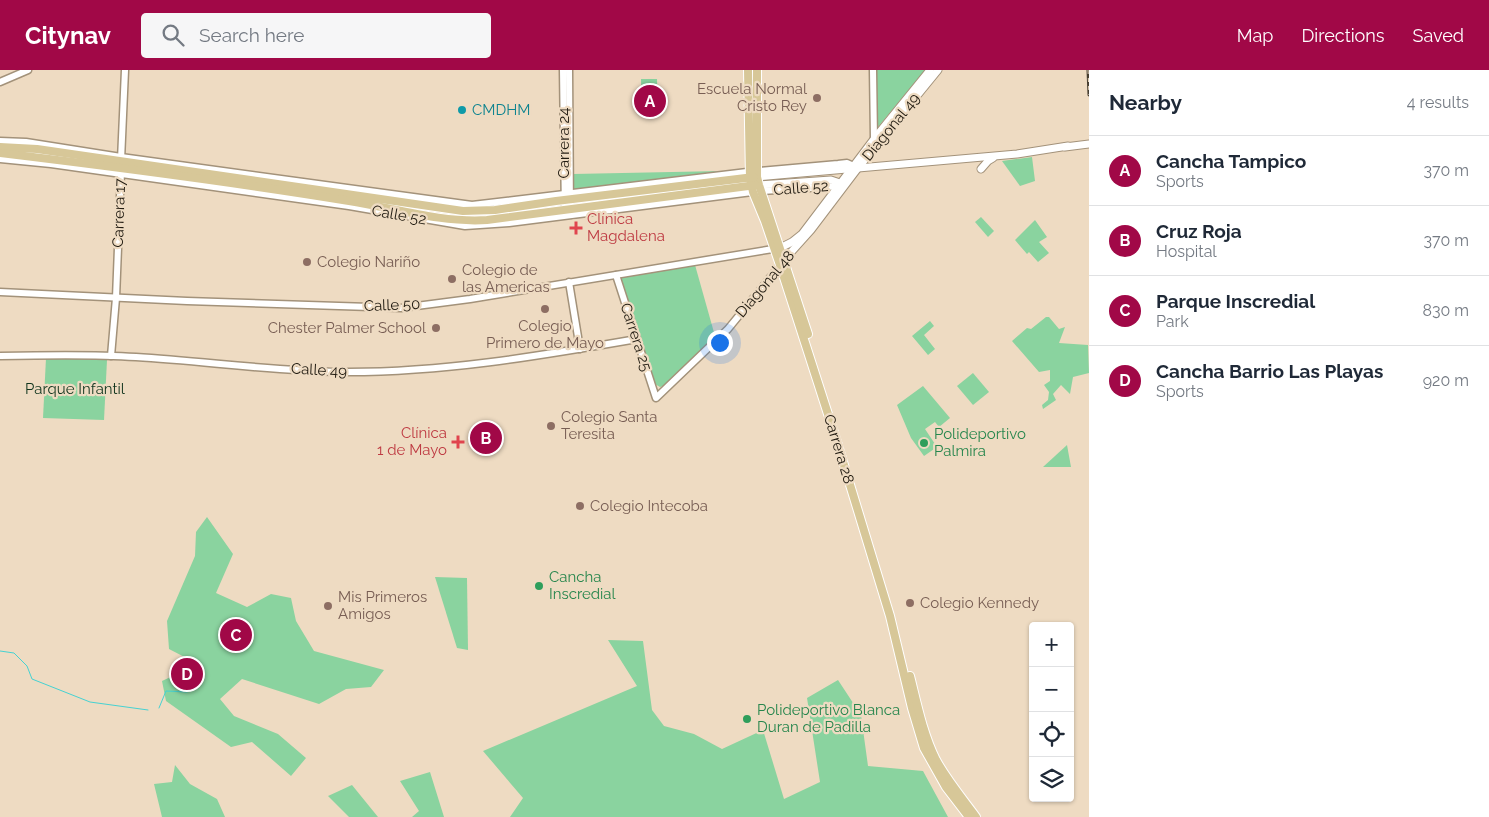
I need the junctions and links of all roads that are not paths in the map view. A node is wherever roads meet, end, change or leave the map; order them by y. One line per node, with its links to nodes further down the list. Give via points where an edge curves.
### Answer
1 (28, 70): 10 (street)
2 (125, 70): 20 (street, Carrera 17)
3 (563, 70): 27 (street, Carrera 24)
4 (569, 70): 27 (street, Carrera 24)
5 (748, 70): 25 (main road, Carrera 28)
6 (756, 70): 25 (main road, Carrera 28)
7 (873, 70): 11 (street)
8 (930, 70): 11 (main road, Diagonal 49)
9 (938, 70): 21 (main road, Diagonal 49)
10 (0, 82)
11 (874, 140): 21 (main road, Diagonal 49)
12 (0, 141): 20 (street, Calle 52, via 32,143)
13 (1089, 144): 15 (main road, Calle 52)
14 (0, 147): 20 (main road, Calle 52, via 37,149)
15 (1036, 151): 17 (main road, Calle 52); 19 (main road, Calle 52, via 949,156)
16 (0, 153): 20 (main road, Calle 52)
17 (1017, 154): 19 (main road, Calle 52); 23 (main road, via 990,159)
18 (0, 158): 20 (street, Calle 52, via 51,164)
19 (928, 161): 21 (main road, Calle 52)
20 (121, 165): 27 (main road, Calle 52, via 463,211 495,210); 28 (main road, Calle 52, via 464,221); 34 (street, Carrera 17)
21 (855, 167): 22 (street, Calle 52, via 838,164); 24 (main road, Calle 52); 26 (main road, Diagonal 49)
22 (795, 168): 24 (main road); 25 (street, Calle 52)
23 (981, 169)
24 (804, 172): 25 (main road, Calle 52)
25 (755, 181): 26 (main road, Calle 52, via 831,180); 27 (main road, Calle 52); 28 (main road, Calle 52); 29 (main road, Carrera 28)
26 (842, 184): 29 (main road, Diagonal 48, via 802,234); 30 (main road, Diagonal 48, via 811,230)
27 (567, 196): 28 (street, Carrera 24)
28 (567, 212)
29 (777, 249): 30 (main road, Carrera 28); 31 (street, Calle 50)
30 (782, 262): 39 (street, Diagonal 48, via 728,329); 40 (main road, Carrera 28, via 892,608 927,747)
31 (616, 275): 32 (street, Calle 50); 35 (street, Carrera 25)
32 (569, 282): 34 (street, Calle 50, via 401,308); 36 (street)
33 (0, 292): 34 (street, Calle 50)
34 (116, 298): 38 (street, Carrera 17)
35 (637, 339): 36 (street, Calle 49); 39 (street, Carrera 25)
36 (580, 349): 38 (street, Calle 49, via 476,364 368,372)
37 (0, 356): 38 (street, Calle 49)
38 (111, 356)
39 (656, 398)
40 (940, 771): 41 (main road, Carrera 28); 42 (main road, Carrera 28)
41 (969, 817)
42 (976, 817)

